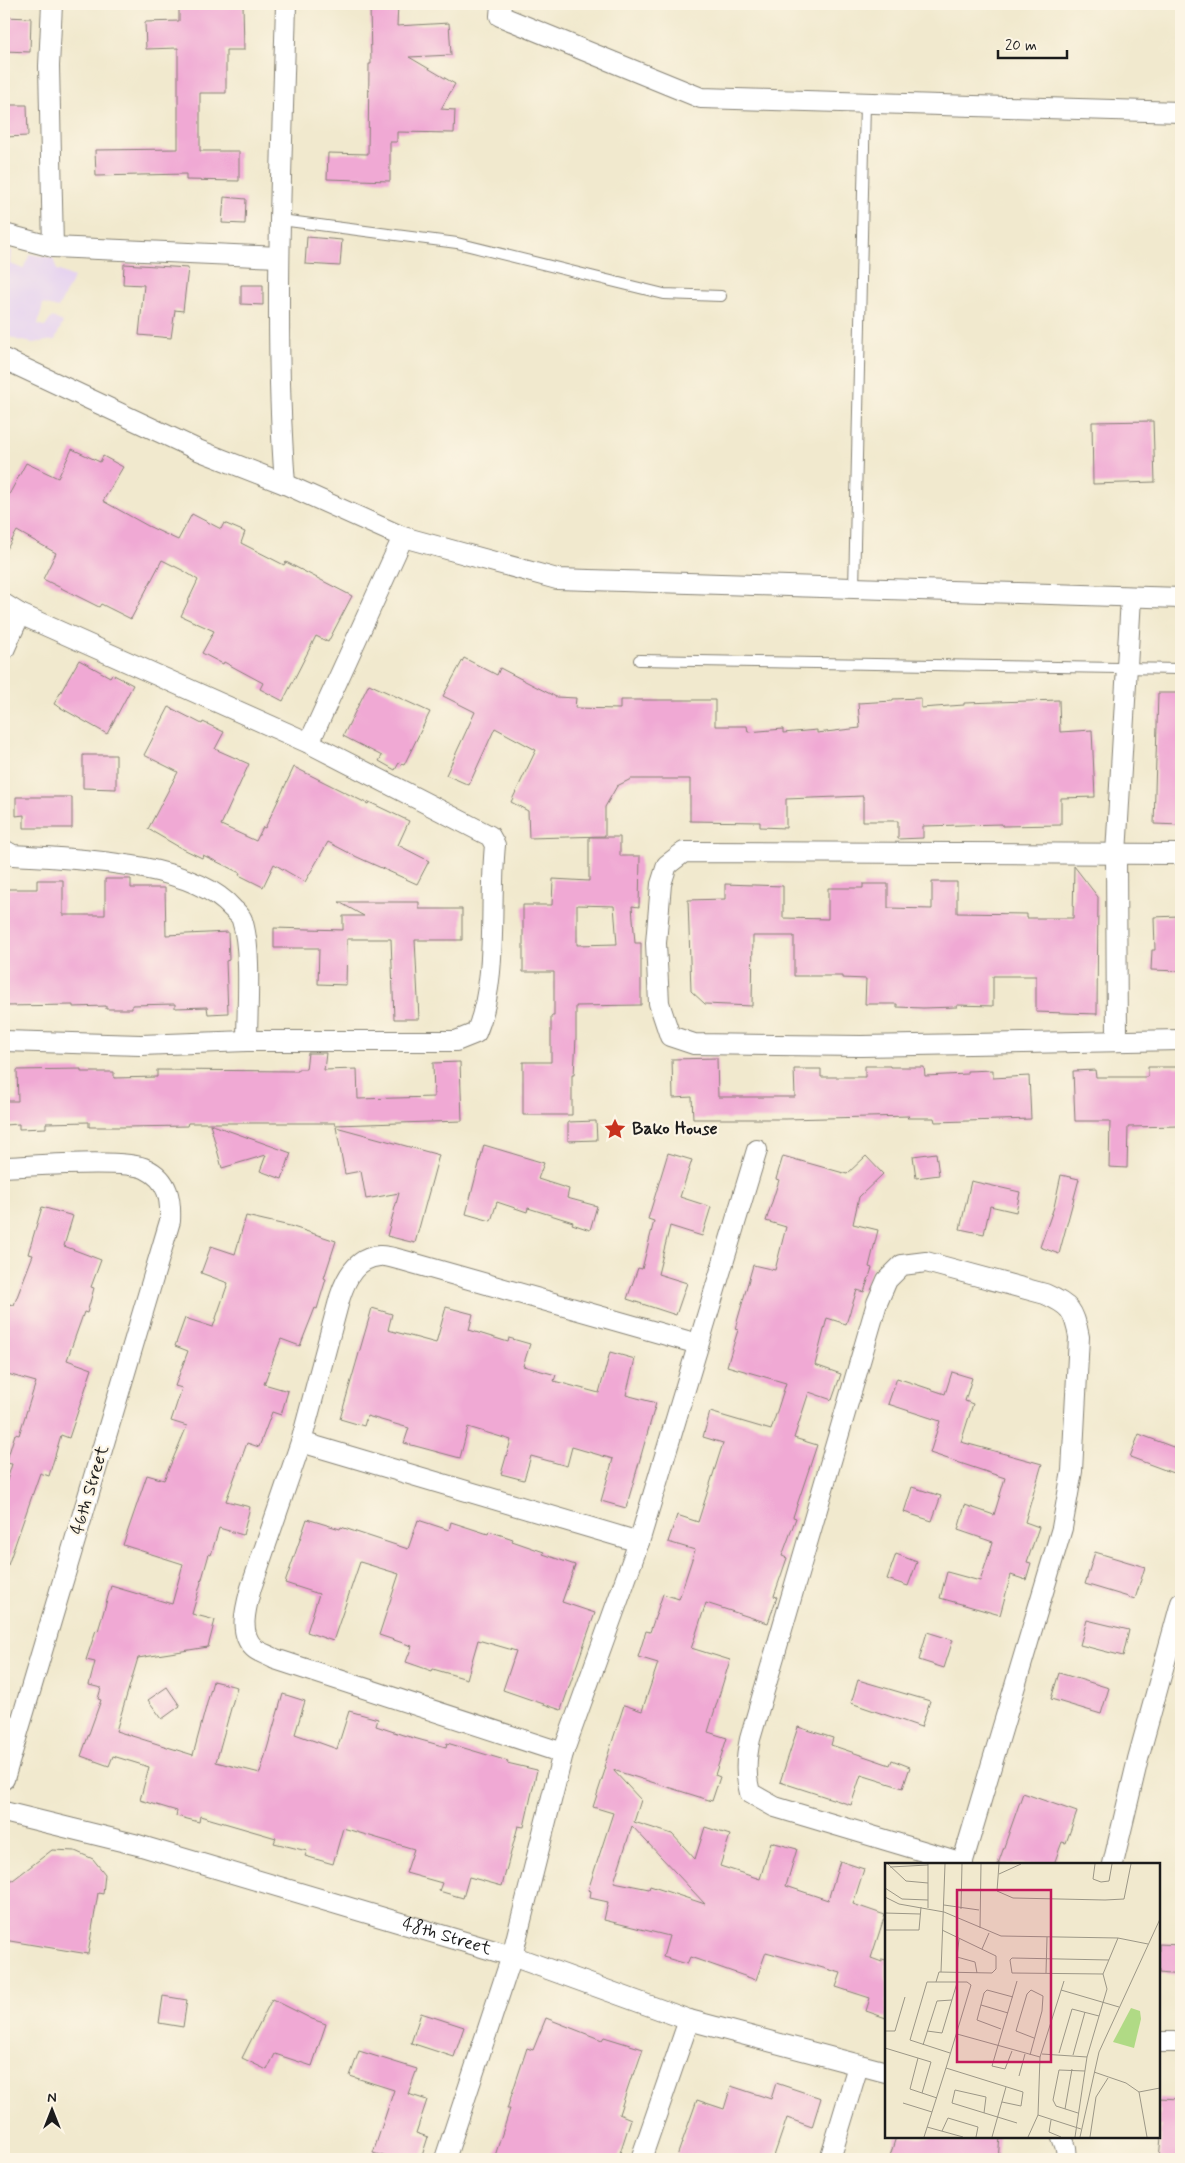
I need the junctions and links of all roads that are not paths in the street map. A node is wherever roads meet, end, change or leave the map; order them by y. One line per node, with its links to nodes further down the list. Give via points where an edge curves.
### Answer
1 (52, 4): 8 (street, via 49,66)
2 (286, 4): 6 (street)
3 (501, 4): 4 (street, via 500,16 701,98)
4 (865, 103): 5 (street); 14 (lane)
5 (1181, 112)
6 (281, 220): 9 (street); 10 (lane, via 457,242 664,294)
7 (4, 234): 8 (street)
8 (53, 247): 9 (street)
9 (279, 257): 12 (street)
10 (721, 296)
11 (4, 359): 12 (street, via 198,450)
12 (284, 484): 13 (street)
13 (403, 537): 14 (street, via 557,579); 22 (street)
14 (854, 589): 15 (street)
15 (1131, 598): 16 (street); 20 (street)
16 (1181, 598)
17 (12, 609): 18 (street); 22 (street)
18 (4, 650)
19 (640, 660): 20 (lane)
20 (1126, 668): 21 (lane); 24 (street)
21 (1181, 669)
22 (309, 744): 29 (street, via 490,836 496,845 492,932 483,1017 476,1034 456,1042)
23 (4, 850): 29 (street, via 13,855 95,861 175,874 227,902 242,918 247,943)
24 (1116, 854): 25 (street); 27 (street); 27 (street, via 684,852 667,865 661,884 656,943 659,1003 670,1036 694,1044 861,1046)
25 (1181, 854)
26 (1181, 1040): 27 (street)
27 (1117, 1041)
28 (4, 1042): 29 (street)
29 (247, 1042)
30 (757, 1150): 32 (street)
31 (4, 1167): 37 (street, 46th Street, via 123,1164 146,1169 163,1183 171,1200 170,1222)
32 (698, 1344): 33 (street, via 379,1256 359,1264 346,1278); 34 (street)
33 (301, 1442): 34 (street); 36 (street, via 247,1604 245,1632 254,1648 275,1658)
34 (639, 1542): 36 (street)
35 (1181, 1603): 40 (street)
36 (563, 1752): 41 (street)
37 (4, 1779)
38 (4, 1812): 41 (street, 48th Street, via 138,1845)
39 (963, 1863): 39 (street, via 1062,1528 1072,1471 1079,1337 1076,1317 1062,1302 1044,1294 926,1262 902,1265 887,1280 877,1303 750,1739 746,1776 750,1793 775,1807)
40 (1113, 1863)
41 (512, 1956): 42 (street, 48th Street); 48 (street)
42 (688, 2020): 45 (street, 48th Street); 49 (street)
43 (1160, 2042): 44 (street)
44 (1181, 2042)
45 (858, 2066): 46 (street, 48th Street); 50 (street)
46 (885, 2072)
47 (1062, 2138): 51 (street)
48 (445, 2159)
49 (641, 2159)
50 (830, 2159)
51 (1067, 2159)

